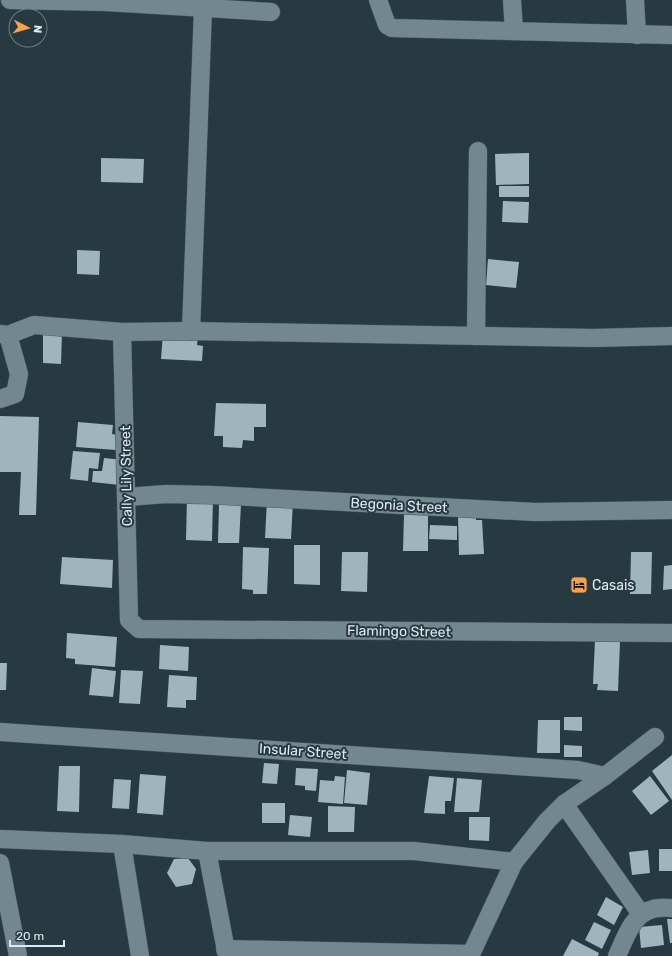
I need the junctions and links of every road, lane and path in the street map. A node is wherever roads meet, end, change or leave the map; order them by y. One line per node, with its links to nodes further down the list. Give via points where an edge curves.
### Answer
1 (10, 0): 5 (street)
2 (378, 0): 8 (street, via 387,25 392,28)
3 (512, 0): 8 (street)
4 (635, 0): 9 (street)
5 (106, 1): 6 (street)
6 (203, 8): 7 (street); 12 (street)
7 (271, 12)
8 (514, 31): 9 (street)
9 (637, 35): 10 (street)
10 (672, 35)
11 (478, 150): 15 (street)
12 (191, 330): 13 (street); 15 (street)
13 (122, 332): 14 (street, via 34,325); 18 (street, Cally Lily Street)
14 (4, 334): 17 (street, via 19,374 15,394)
15 (476, 336): 16 (street)
16 (672, 336)
17 (0, 399)
18 (127, 497): 19 (street, Begonia Street, via 203,495 535,512); 20 (street, Cally Lily Street)
19 (672, 510)
20 (128, 620): 21 (street, Flamingo Street, via 139,629)
21 (672, 633)
22 (0, 732): 24 (street, Insular Street, via 578,770)
23 (655, 737): 24 (street)
24 (605, 776): 25 (street)
25 (564, 804): 29 (street); 32 (street)
26 (0, 839): 27 (street)
27 (122, 844): 28 (street); 35 (street)
28 (206, 851): 29 (street, via 414,851); 33 (street)
29 (514, 862): 33 (street, via 471,954)
30 (0, 863): 34 (street)
31 (672, 908): 32 (street, via 653,909)
32 (641, 914): 36 (street, via 628,930)
33 (226, 953)
34 (18, 956)
35 (140, 956)
36 (617, 956)

